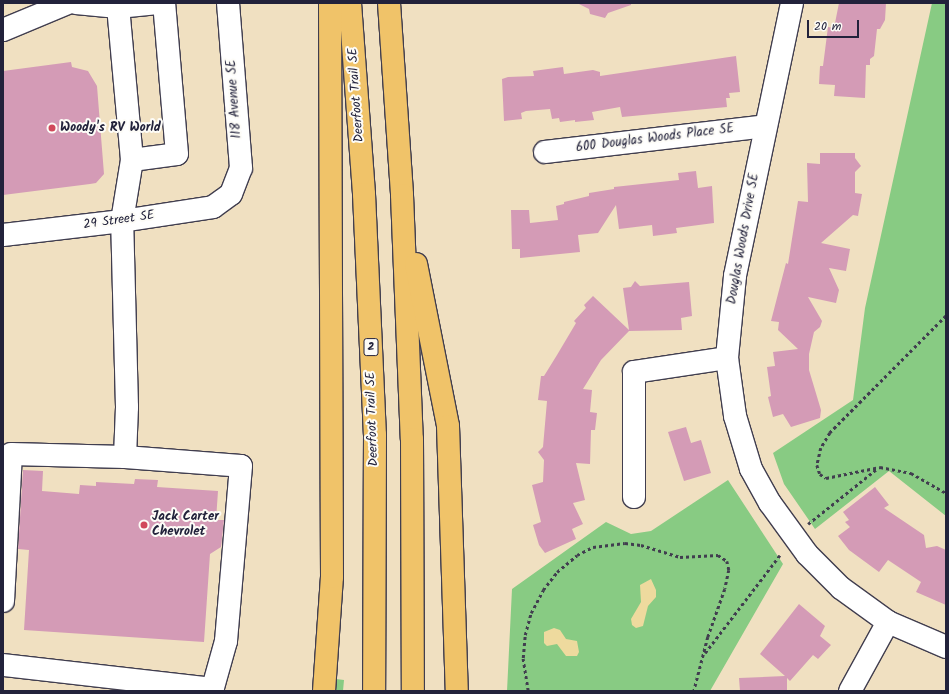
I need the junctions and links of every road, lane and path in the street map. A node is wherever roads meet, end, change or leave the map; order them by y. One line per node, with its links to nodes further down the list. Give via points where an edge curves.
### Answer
1 (68, 3): 11 (street)
2 (76, 3): 10 (street)
3 (158, 3): 10 (street)
4 (164, 3): 14 (street, via 177,154)
5 (228, 3): 15 (street, 118 Avenue SE, via 241,168)
6 (330, 3): 37 (highway, via 332,577)
7 (350, 3): 38 (highway, Deerfoot Trail SE / 2, via 364,194 374,435)
8 (389, 3): 16 (highway)
9 (792, 3): 12 (street, Douglas Woods Drive SE)
10 (118, 7): 14 (street)
11 (3, 30)
12 (765, 126): 13 (street, 600 Douglas Woods Place SE); 20 (street, Douglas Woods Drive SE, via 735,276)
13 (545, 152)
14 (132, 160): 17 (street)
15 (231, 194): 17 (street, 29 Street SE, via 213,207)
16 (402, 195): 39 (highway, via 412,439); 40 (highway, via 448,426)
17 (122, 221): 18 (street, 29 Street SE); 21 (street, via 127,407)
18 (3, 235)
19 (946, 316): 23 (path, via 830,433 819,454 817,466)
20 (727, 358): 26 (street, via 634,372); 32 (street, Douglas Woods Drive SE, via 735,416 751,470 770,503 815,562 841,588)
21 (125, 457): 31 (street, via 11,454); 36 (street, via 241,466 226,642)
22 (880, 467): 23 (path, via 841,477 826,478); 25 (path, via 911,472); 27 (path)
23 (820, 474): 24 (path)
24 (817, 476)
25 (946, 493)
26 (634, 497)
27 (804, 526)
28 (729, 555): 30 (path)
29 (780, 555): 34 (path)
30 (725, 558): 34 (path, via 729,570 725,589); 41 (path, via 705,555 680,557 641,545 625,543 593,547 577,555 557,572 531,613 525,635 523,658)
31 (3, 601)
32 (888, 622): 33 (street, Douglas Woods Drive SE); 43 (street)
33 (946, 647)
34 (704, 655): 42 (path)
35 (3, 665): 36 (street)
36 (213, 690)
37 (324, 691)
38 (374, 691)
39 (412, 691)
40 (457, 691)
41 (528, 691)
42 (694, 691)
43 (850, 691)

